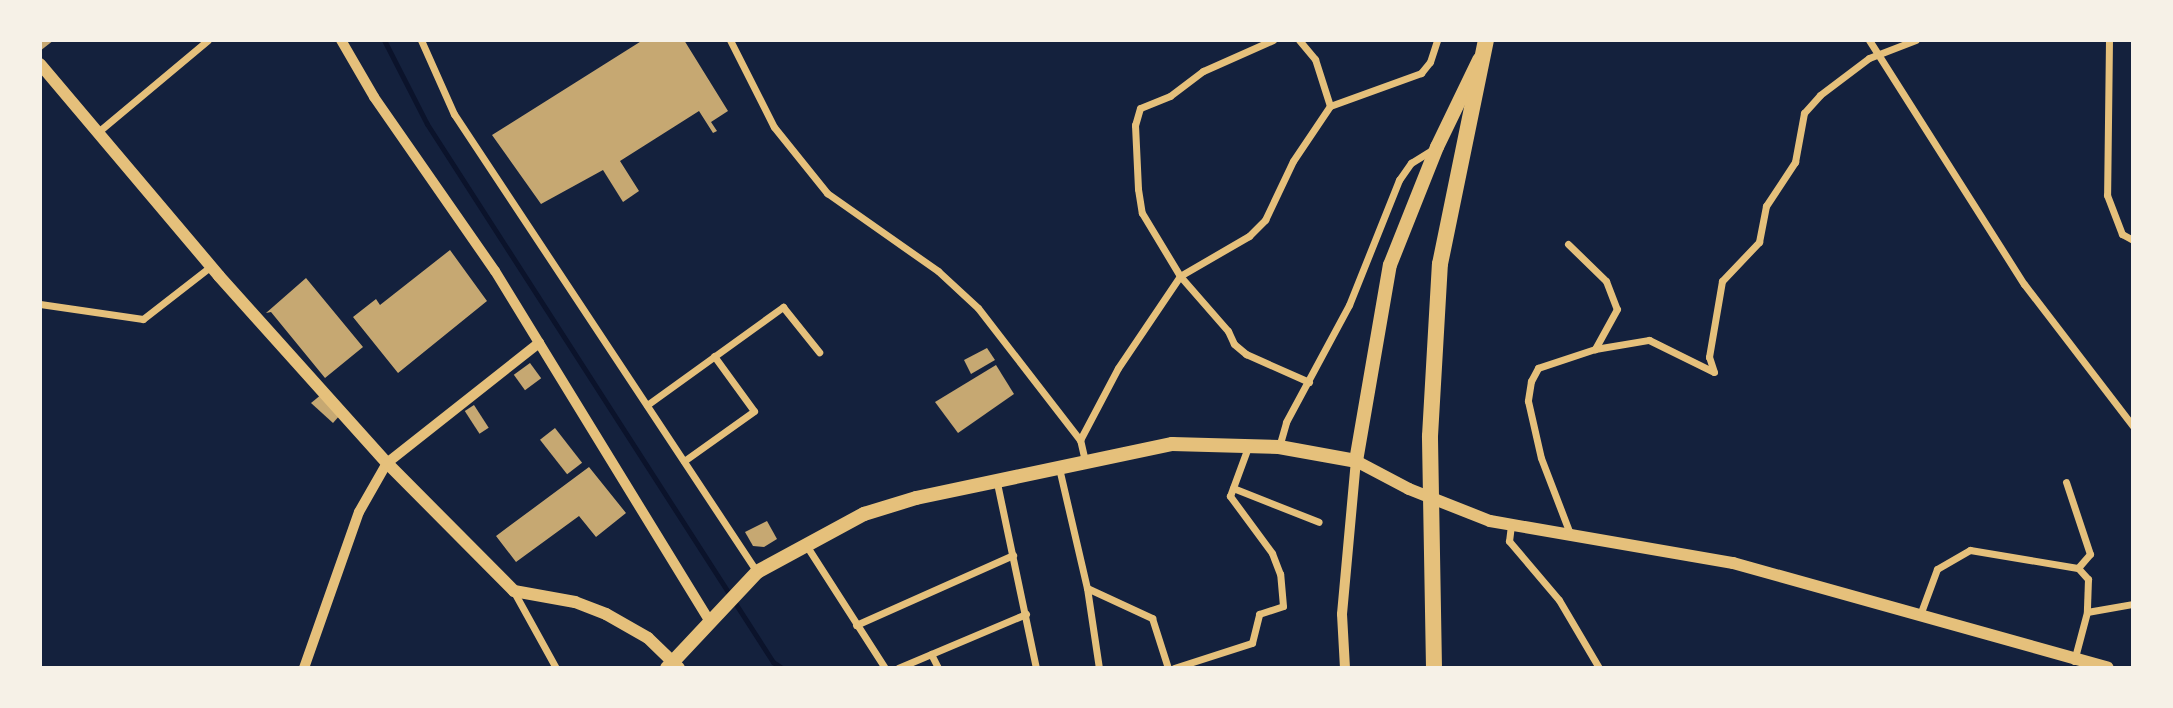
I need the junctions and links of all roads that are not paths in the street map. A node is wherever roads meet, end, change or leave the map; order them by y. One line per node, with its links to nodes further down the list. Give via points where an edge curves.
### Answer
1 (208, 40): 15 (street)
2 (341, 40): 22 (street, via 374,97 495,271)
3 (421, 40): 27 (street, via 454,114)
4 (730, 40): 29 (street, via 774,127 827,193 938,271 978,308)
5 (1273, 40): 20 (street, via 1203,71 1170,96 1140,108 1136,146 1142,214)
6 (1299, 40): 14 (street, via 1315,58)
7 (1437, 40): 14 (street, via 1421,73)
8 (1488, 40): 16 (highway); 68 (highway, via 1440,264 1430,436)
9 (1869, 40): 12 (street)
10 (1916, 40): 12 (street)
11 (2109, 40): 17 (street, via 2107,195 2122,234)
12 (1878, 55): 23 (street, via 1820,95 1804,113 1795,162 1766,206 1759,242 1722,281 1709,357 1714,372 1649,340); 28 (street, via 2024,284)
13 (40, 64): 15 (main road)
14 (1329, 106): 20 (street, via 1293,161 1265,220 1249,236)
15 (98, 132): 19 (main road)
16 (1437, 147): 26 (street, via 1411,163 1399,180 1349,305); 34 (highway, via 1390,265)
17 (2133, 240)
18 (1568, 244): 23 (street, via 1615,295 1618,309)
19 (211, 266): 21 (street, via 142,320); 35 (main road)
20 (1180, 276): 26 (street, via 1240,349); 29 (street, via 1118,368)
21 (40, 304)
22 (539, 343): 35 (street); 51 (street)
23 (1595, 349): 42 (street, via 1538,368 1528,401 1541,458)
24 (818, 352): 25 (street, via 783,307)
25 (714, 356): 27 (street); 32 (street, via 754,411)
26 (1309, 382): 31 (street, via 1286,422)
27 (647, 405): 32 (street)
28 (2133, 426)
29 (1080, 440): 33 (street)
30 (1249, 445): 31 (highway); 33 (highway, via 1172,444); 39 (street)
31 (1279, 447): 34 (highway)
32 (684, 461): 46 (street)
33 (1085, 461): 36 (highway)
34 (1356, 461): 41 (main road, via 1409,489); 67 (street, via 1342,614)
35 (387, 463): 48 (main road); 58 (street, via 359,512)
36 (1059, 468): 38 (highway); 47 (street)
37 (2066, 482): 45 (street, via 2091,554)
38 (996, 483): 43 (highway, via 864,514); 44 (street)
39 (1233, 488): 40 (street); 66 (street, via 1230,496 1272,553 1280,574 1283,606 1259,614 1252,643)
40 (1319, 522)
41 (1511, 525): 42 (main road); 69 (street, via 1509,541 1559,600)
42 (1571, 537): 53 (main road, via 1733,563)
43 (805, 544): 46 (highway); 54 (street)
44 (1013, 555): 52 (street); 54 (street)
45 (2078, 568): 50 (street, via 2088,579); 53 (street, via 1970,550 1937,569)
46 (757, 572): 51 (highway)
47 (1087, 588): 64 (street); 65 (street, via 1153,618)
48 (514, 591): 57 (main road, via 575,602 606,614 648,638); 59 (street)
49 (2133, 604): 50 (street)
50 (2087, 612): 56 (street)
51 (714, 614): 57 (highway)
52 (1026, 614): 55 (street); 63 (street)
53 (1920, 615): 56 (main road)
54 (856, 625): 60 (street)
55 (931, 654): 61 (street); 62 (street)
56 (2074, 661): 70 (main road)
57 (673, 666)
58 (304, 668)
59 (556, 668)
60 (885, 668)
61 (898, 668)
62 (938, 668)
63 (1036, 668)
64 (1099, 668)
65 (1168, 668)
66 (1174, 668)
67 (1345, 668)
68 (1434, 668)
69 (1599, 668)
70 (2108, 668)

